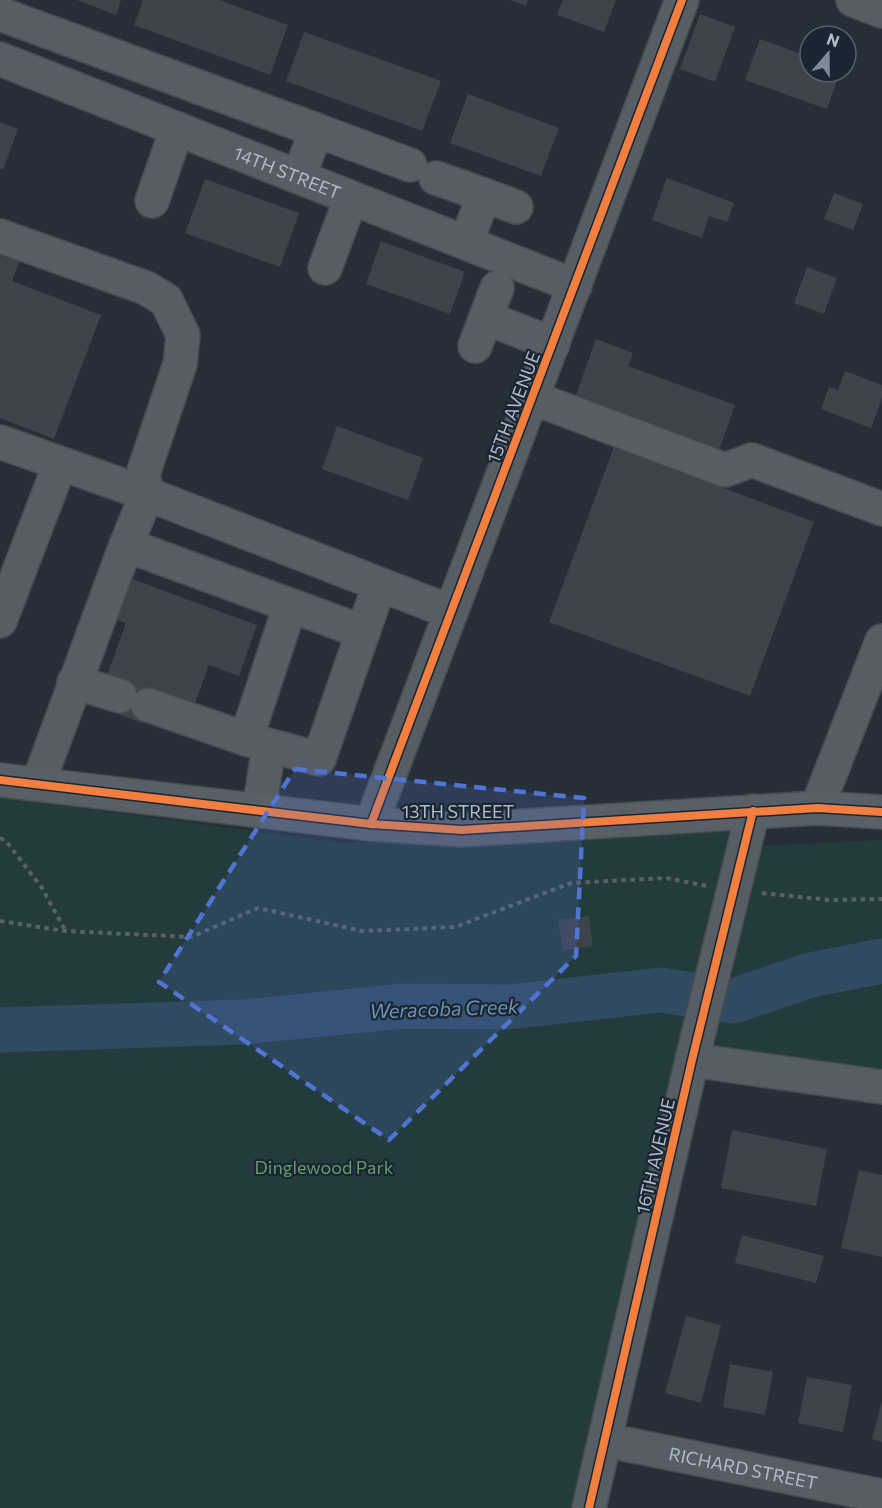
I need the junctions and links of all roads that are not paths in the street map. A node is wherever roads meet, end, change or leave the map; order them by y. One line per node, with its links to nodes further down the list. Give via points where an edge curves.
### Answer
1 (682, 0): 18 (street, 15TH AVENUE)
2 (853, 0): 3 (street)
3 (882, 11)
4 (0, 14): 6 (street)
5 (0, 59): 7 (street, 14TH STREET)
6 (139, 65): 7 (street); 9 (street)
7 (123, 108): 8 (street, 14TH STREET)
8 (177, 129): 10 (street, 14TH STREET); 13 (street)
9 (316, 130): 10 (street); 11 (street)
10 (299, 177): 12 (street, 14TH STREET)
11 (484, 195): 14 (street); 16 (street)
12 (351, 198): 16 (street, 14TH STREET); 17 (street)
13 (152, 201)
14 (516, 207)
15 (0, 236): 24 (street, via 146,288 166,300 170,307 183,335 180,364 143,474)
16 (466, 243): 18 (street, 14TH STREET)
17 (325, 268)
18 (575, 286): 20 (street, 15TH AVENUE)
19 (486, 317): 20 (street)
20 (553, 344): 21 (street, 15TH AVENUE)
21 (532, 398): 25 (street, via 725,470 752,459); 29 (street, 15TH AVENUE)
22 (0, 442): 23 (street)
23 (60, 464): 24 (street); 30 (street)
24 (147, 494): 26 (street); 27 (street)
25 (882, 508)
26 (126, 545): 28 (street); 33 (street)
27 (379, 586): 29 (street); 31 (street)
28 (290, 606): 31 (street); 34 (street)
29 (451, 612): 41 (street, 15TH AVENUE)
30 (0, 621)
31 (363, 632): 34 (street, via 319,759)
32 (882, 641): 37 (street)
33 (74, 682): 34 (street); 36 (street)
34 (257, 742): 38 (street)
35 (0, 780): 36 (main road, 13TH STREET)
36 (38, 784): 38 (main road, 13TH STREET)
37 (817, 808): 39 (main road, 13TH STREET); 40 (main road, 13TH STREET)
38 (259, 811): 41 (main road, 13TH STREET)
39 (753, 811): 41 (main road, 13TH STREET, via 462,830); 42 (street, 16TH AVENUE)
40 (882, 812)
41 (371, 824)
42 (692, 1060): 43 (street); 44 (street, 16TH AVENUE)
43 (882, 1087)
44 (605, 1440): 45 (street, RICHARD STREET); 46 (street, 16TH AVENUE)
45 (882, 1496)
46 (589, 1508)

